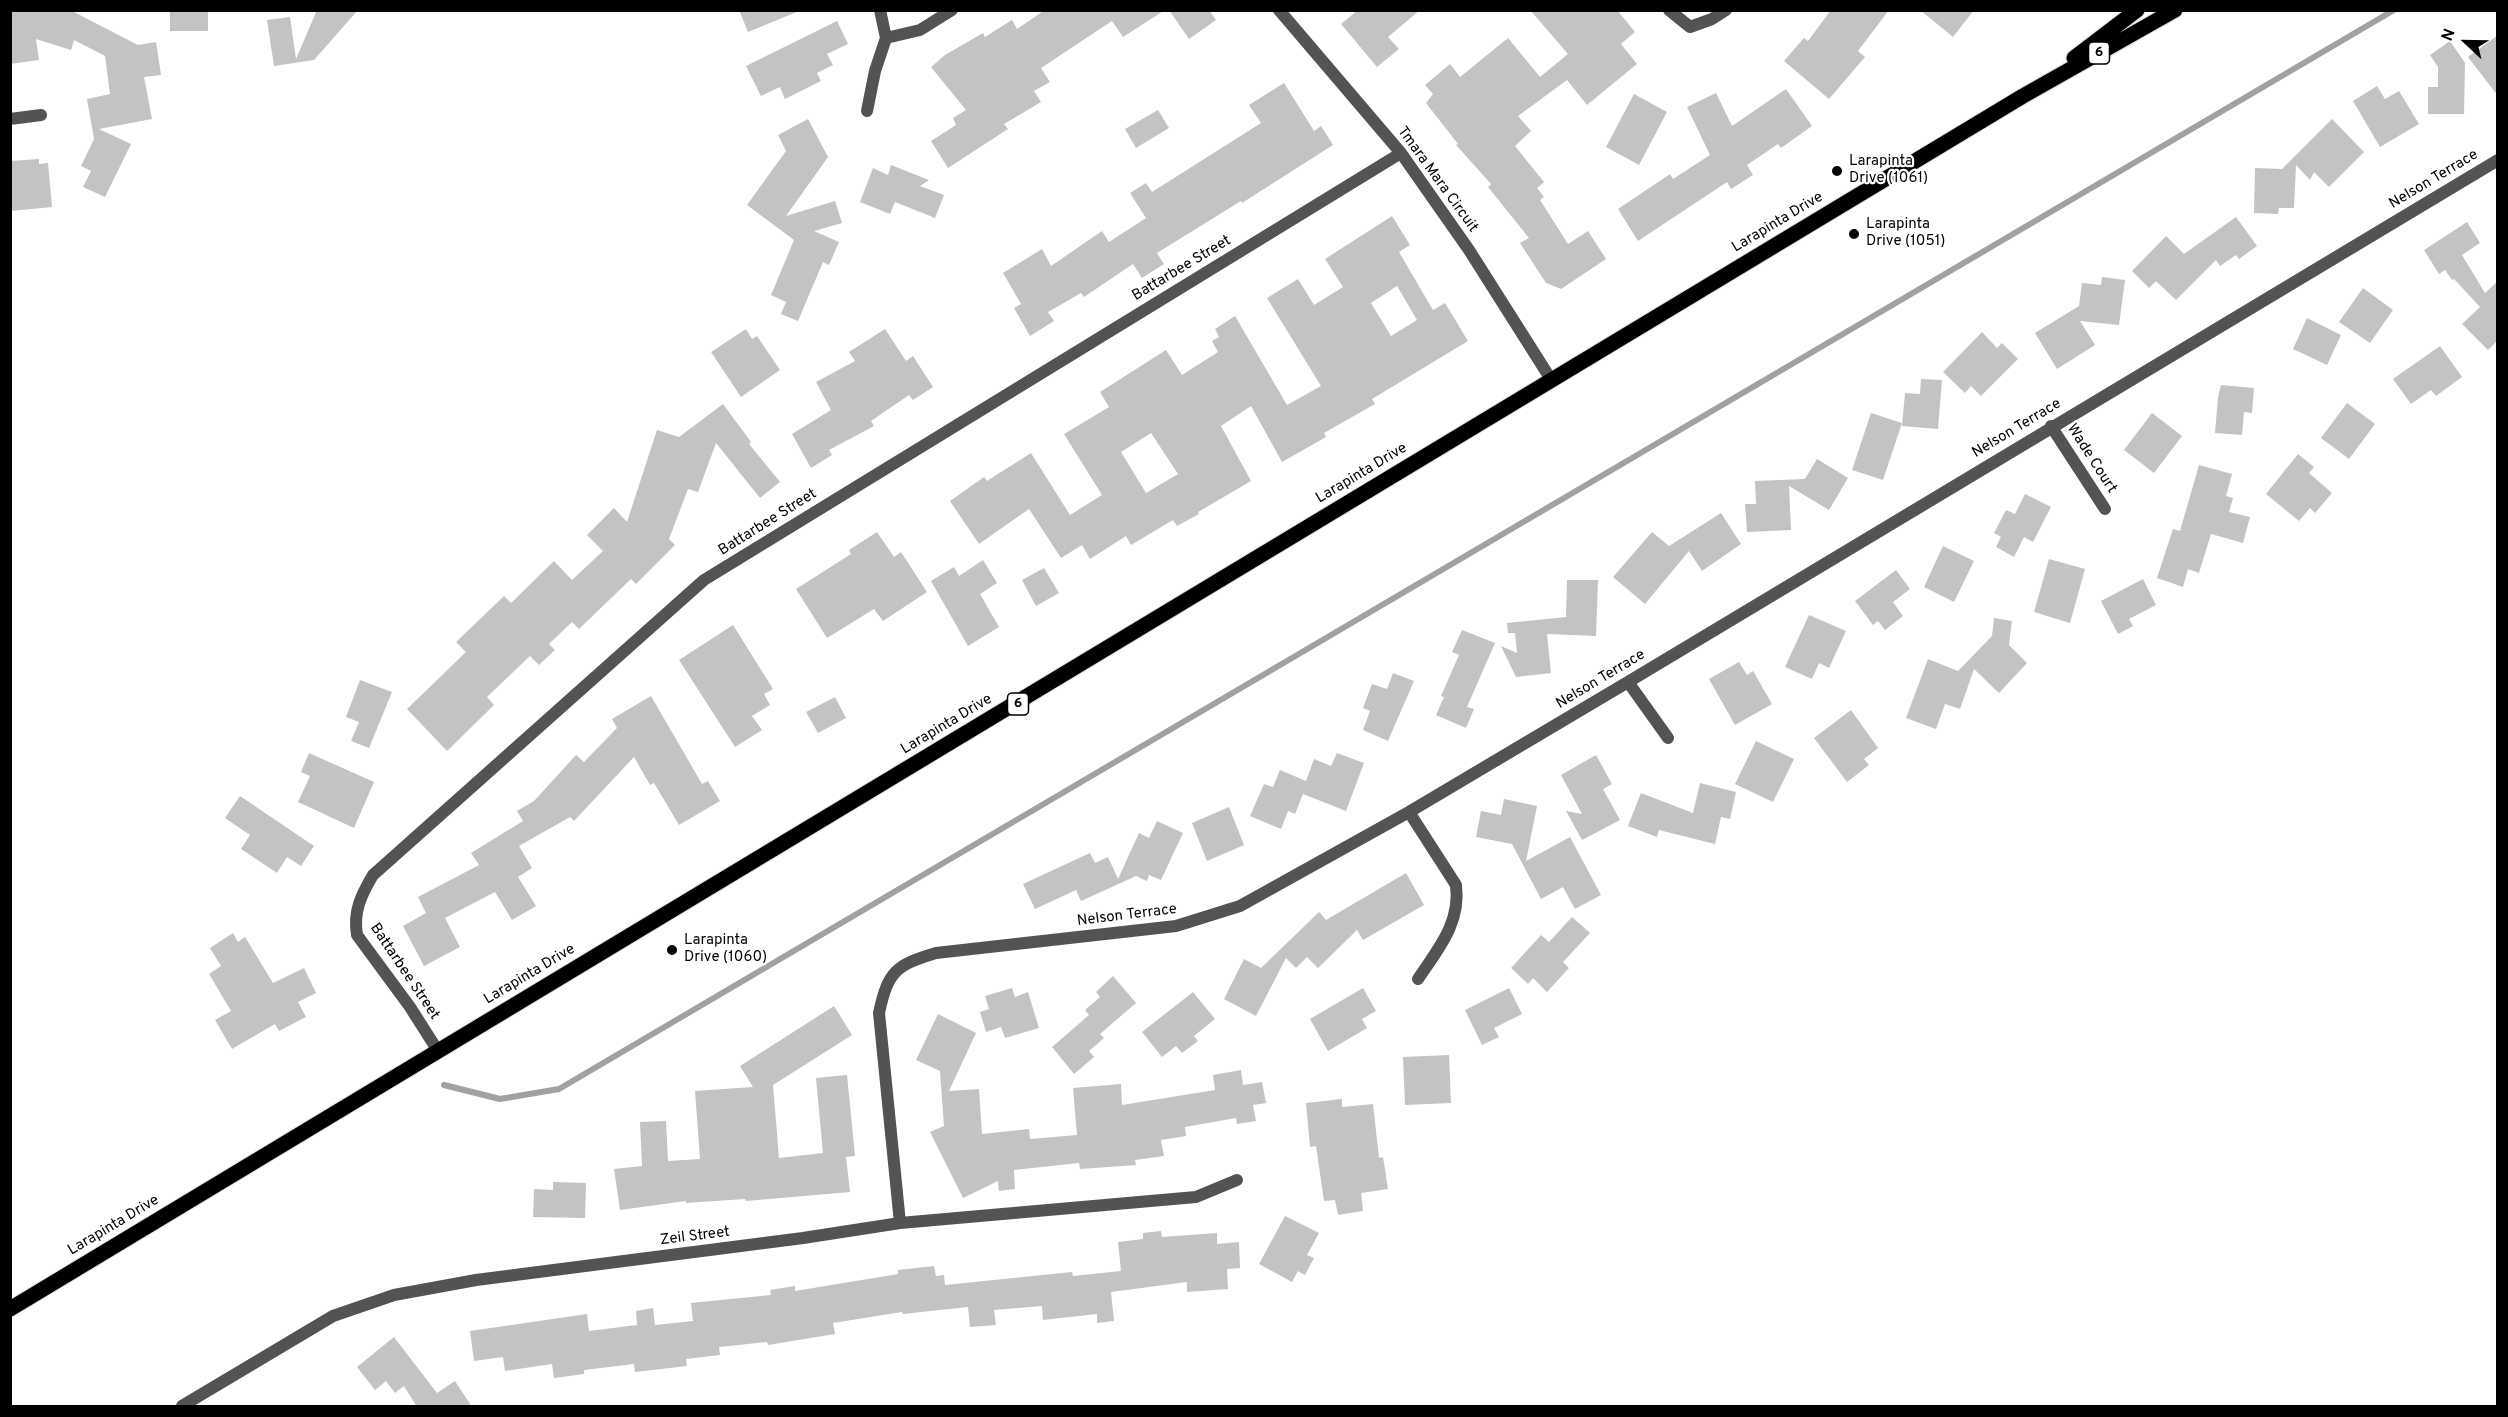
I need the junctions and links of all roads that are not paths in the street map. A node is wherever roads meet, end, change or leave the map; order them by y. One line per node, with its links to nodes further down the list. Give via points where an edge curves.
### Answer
1 (880, 10): 8 (street)
2 (952, 10): 8 (street, via 920,30)
3 (1669, 10): 4 (street, via 1690,27)
4 (1726, 10)
5 (2137, 10): 9 (main road, Larapinta Drive / 6)
6 (2175, 10): 9 (main road, Larapinta Drive / 6)
7 (1280, 11): 13 (street, Tmara Mara Circuit)
8 (886, 38): 10 (street)
9 (2023, 96): 15 (main road, Larapinta Drive / 6)
10 (867, 111)
11 (41, 115): 12 (street)
12 (10, 119)
13 (1401, 153): 15 (street, Tmara Mara Circuit, via 1469,250); 22 (street, Battarbee Street, via 704,580 373,875 359,900 354,921 357,935)
14 (2498, 160): 16 (street, Nelson Terrace)
15 (1552, 381): 22 (main road, Larapinta Drive / 6)
16 (2051, 426): 17 (street, Wade Court); 18 (street, Nelson Terrace)
17 (2105, 509)
18 (1628, 682): 19 (street); 20 (street, Nelson Terrace)
19 (1668, 738)
20 (1409, 812): 21 (street, via 1456,885 1458,899 1449,934); 24 (street, Nelson Terrace, via 1240,906 1176,926 936,953 910,961 894,972 879,1013)
21 (1418, 979)
22 (438, 1051): 25 (main road, Larapinta Drive / 6)
23 (1237, 1180): 24 (street, Zeil Street, via 1196,1197)
24 (900, 1223): 26 (street, Zeil Street, via 394,1294 333,1316)
25 (10, 1309)
26 (182, 1407)

